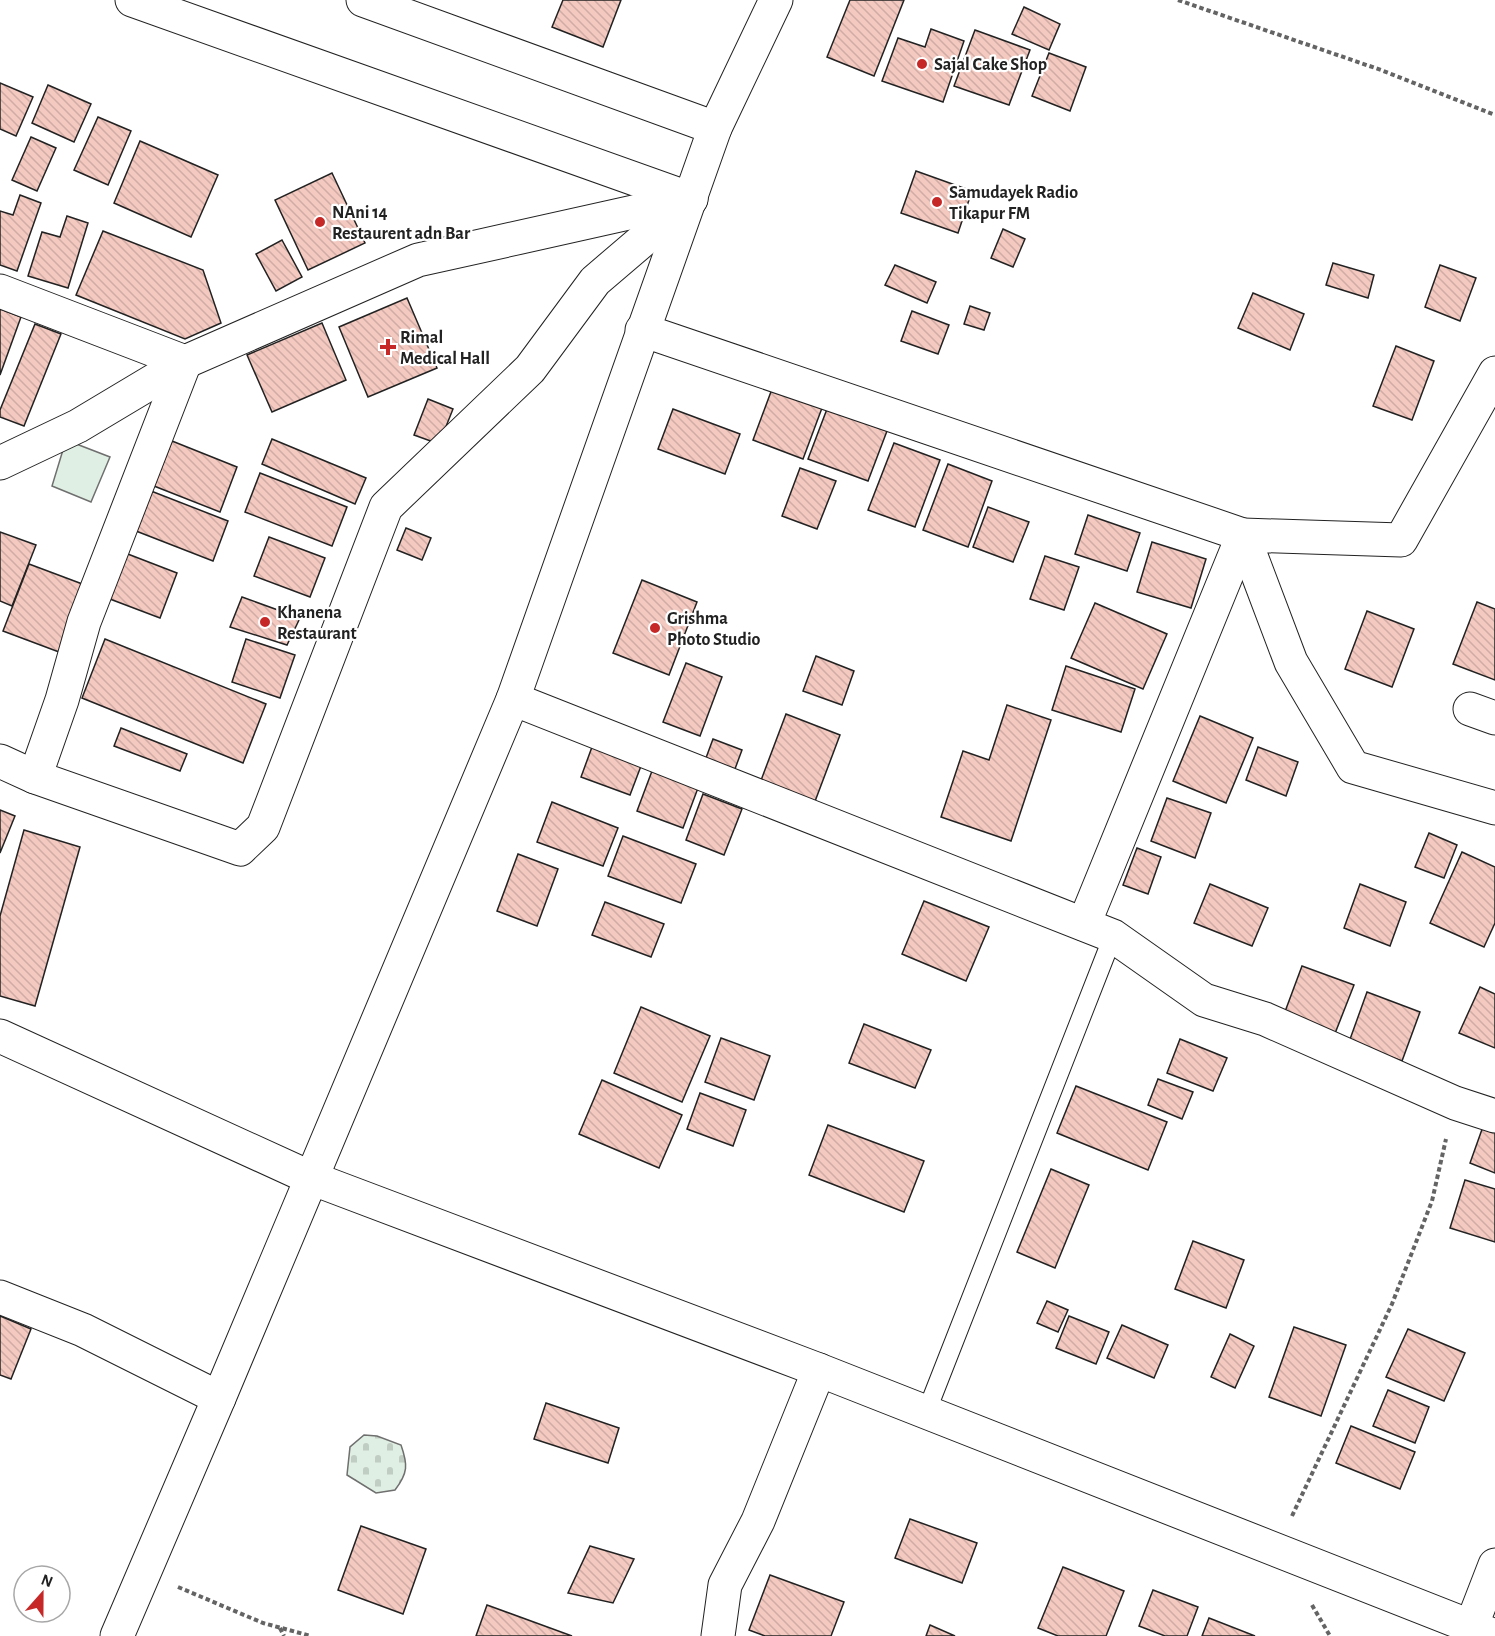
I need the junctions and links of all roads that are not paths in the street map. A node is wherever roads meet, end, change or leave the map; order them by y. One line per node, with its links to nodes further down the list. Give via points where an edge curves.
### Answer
1 (132, 0): 5 (street)
2 (363, 0): 4 (street)
3 (776, 0): 4 (street)
4 (715, 128): 5 (street)
5 (691, 199): 7 (street); 8 (street, via 418,260); 14 (street, via 595,281 530,369 386,507 263,827 240,849)
6 (0, 291): 8 (street)
7 (642, 330): 11 (street); 12 (street)
8 (185, 362): 10 (street, via 78,426); 14 (street, via 84,621)
9 (1495, 372): 11 (street, via 1401,540)
10 (0, 463)
11 (1243, 535): 15 (street, via 1291,662 1353,767); 16 (street)
12 (513, 699): 16 (street); 19 (street)
13 (0, 761): 14 (street)
14 (35, 777)
15 (1495, 808)
16 (1099, 930): 18 (street, via 1204,1000 1265,1019 1455,1103); 23 (lane)
17 (0, 1036): 19 (street)
18 (1495, 1116)
19 (311, 1178): 21 (street); 22 (street)
20 (0, 1297): 22 (street, via 83,1330)
21 (819, 1370): 23 (street); 27 (street, via 758,1521 725,1585)
22 (219, 1398): 26 (street)
23 (926, 1413): 25 (street)
24 (1495, 1565): 25 (street)
25 (1483, 1631)
26 (117, 1636)
27 (718, 1636)

